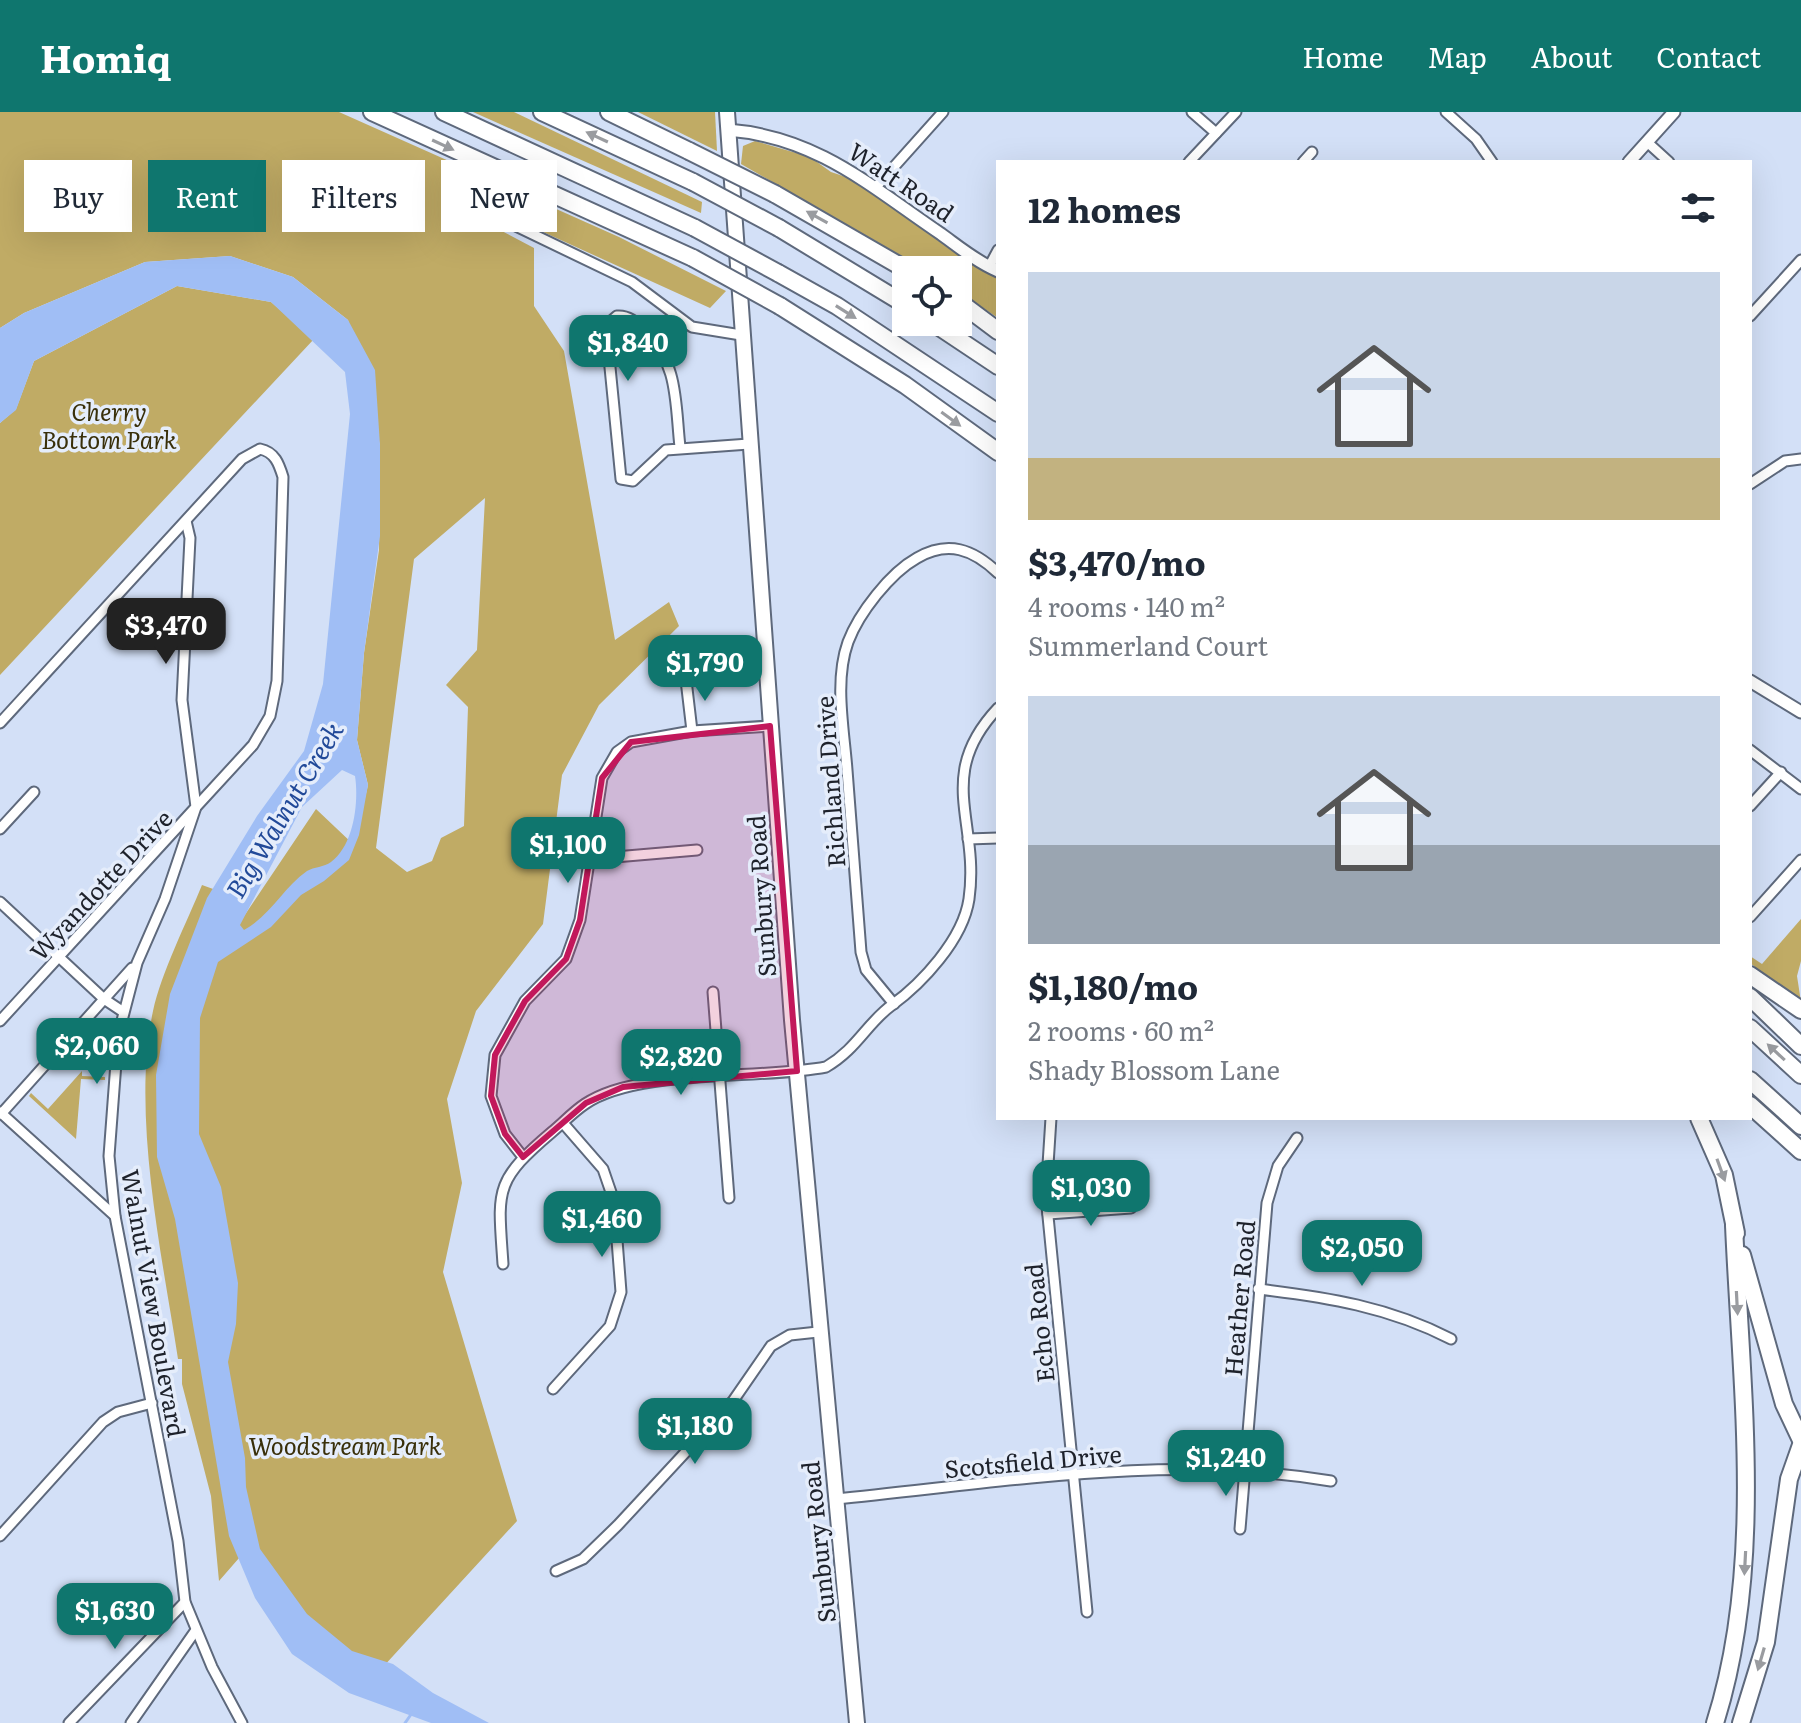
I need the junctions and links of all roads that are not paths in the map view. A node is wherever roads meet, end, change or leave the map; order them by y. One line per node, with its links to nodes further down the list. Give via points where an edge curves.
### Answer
1 (372, 112): 35 (highway, one-way to 35, bridge, via 693,258 905,385)
2 (444, 112): 32 (highway, one-way to 32, bridge, via 695,228 778,273 849,313)
3 (542, 112): 25 (highway, one-way to 3, bridge, via 693,182)
4 (609, 112): 23 (highway, one-way to 4, bridge, via 775,194)
5 (727, 112): 11 (main road, Sunbury Road)
6 (943, 112): 20 (street)
7 (1192, 112): 12 (street)
8 (1236, 112): 12 (street)
9 (1446, 112): 17 (street)
10 (1674, 112): 13 (street)
11 (728, 130): 20 (street, Watt Road, via 759,132 811,148); 29 (main road, Sunbury Road)
12 (1216, 133): 15 (street)
13 (1647, 142): 18 (street); 19 (street)
14 (1312, 152): 16 (street)
15 (1191, 160)
16 (1305, 160)
17 (1491, 160)
18 (1631, 160)
19 (1667, 160)
20 (875, 188): 24 (street, Watt Road)
21 (528, 232): 29 (street, via 632,282 692,327)
22 (1801, 260): 27 (street)
23 (892, 261)
24 (993, 269)
25 (892, 297)
26 (972, 312): 28 (highway)
27 (1752, 314)
28 (996, 330)
29 (741, 335): 33 (main road, Sunbury Road)
30 (953, 336): 31 (highway)
31 (996, 365)
32 (996, 412)
33 (749, 444): 34 (street); 45 (main road, Sunbury Road)
34 (680, 447): 34 (street, via 655,458 633,481 621,479 607,337 609,323 617,316 636,323 670,363)
35 (996, 451)
36 (1801, 459): 37 (street, via 1785,461)
37 (1752, 483)
38 (186, 521): 44 (street); 52 (street, via 190,538 182,700); 52 (street, Walnut View Boulevard, via 242,459 260,449 279,462 283,477 277,681 270,716 253,745)
39 (996, 571): 68 (street, Richland Drive, via 972,552 947,547 908,563 872,602 848,642 841,688 861,952 866,970)
40 (686, 680): 46 (street)
41 (1752, 682): 43 (street)
42 (996, 711): 55 (street, via 967,749 963,777)
43 (1801, 712)
44 (0, 723)
45 (770, 726): 46 (street); 75 (main road, Sunbury Road)
46 (692, 731): 57 (street, via 639,740 617,752 602,778)
47 (1752, 751): 48 (street)
48 (1781, 772): 49 (street); 51 (street)
49 (1801, 789)
50 (34, 792): 53 (street)
51 (1752, 804)
52 (196, 807): 61 (street, Wyandotte Drive); 62 (street, Walnut View Boulevard)
53 (0, 829)
54 (996, 838): 55 (street)
55 (968, 839): 68 (street, via 969,903 948,949)
56 (697, 850): 57 (street)
57 (589, 854): 87 (street, via 580,920 566,959 525,1001 495,1055 491,1096 505,1134)
58 (1801, 860): 60 (street)
59 (0, 902): 61 (street)
60 (1752, 915)
61 (61, 956): 66 (street); 71 (street, Wyandotte Drive)
62 (137, 963): 66 (street); 70 (street, Walnut View Boulevard)
63 (1752, 976): 69 (highway)
64 (713, 992): 77 (street)
65 (1752, 998): 73 (highway)
66 (104, 999): 70 (street); 80 (street)
67 (1752, 999): 74 (highway)
68 (894, 1004): 75 (street, via 848,1054 826,1067)
69 (1801, 1010)
70 (122, 1011): 91 (street, Walnut View Boulevard, via 109,1156)
71 (0, 1021)
72 (1752, 1030): 76 (highway, one-way to 72)
73 (1801, 1033)
74 (1801, 1046)
75 (797, 1071): 77 (street); 95 (main road, Sunbury Road)
76 (1801, 1075)
77 (719, 1077): 83 (street, via 623,1087 586,1103); 88 (street)
78 (1752, 1082): 84 (highway)
79 (1752, 1107): 86 (highway)
80 (1, 1113): 91 (street)
81 (1051, 1120): 90 (street, Echo Road)
82 (1700, 1120): 92 (highway, one-way to 92, via 1724,1175)
83 (563, 1123): 87 (street); 97 (street, via 603,1169 614,1201 621,1292 610,1326)
84 (1801, 1126)
85 (1297, 1138): 94 (street, Heather Road, via 1278,1166 1267,1203)
86 (1801, 1151)
87 (523, 1157): 93 (street, via 502,1185)
88 (729, 1198)
89 (1131, 1208): 90 (street)
90 (1048, 1214): 101 (street, Echo Road)
91 (115, 1216): 98 (street, Walnut View Boulevard)
92 (1734, 1225): 99 (highway, via 1784,1404); 114 (highway, one-way to 114, via 1746,1557 1738,1633)
93 (503, 1264)
94 (1258, 1289): 96 (street, via 1336,1298 1392,1313); 100 (street, Heather Road)
95 (818, 1332): 103 (main road, Sunbury Road); 106 (street, via 790,1335 771,1346 733,1401 618,1525 583,1559)
96 (1451, 1339)
97 (553, 1389)
98 (152, 1403): 105 (street, via 103,1422); 107 (street, Walnut View Boulevard)
99 (1801, 1443): 115 (highway, one-way to 115, via 1789,1479 1766,1642)
100 (1245, 1470): 101 (street, Scotsfield Drive, via 1168,1467); 102 (street, Scotsfield Drive); 104 (street, Heather Road)
101 (1073, 1477): 103 (street, Scotsfield Drive); 108 (street, Echo Road)
102 (1331, 1481)
103 (835, 1499): 113 (main road, Sunbury Road)
104 (1240, 1529)
105 (0, 1536)
106 (556, 1571)
107 (185, 1602): 109 (street, Walnut View Boulevard); 110 (street)
108 (1087, 1612)
109 (196, 1630): 111 (street); 112 (street, Walnut View Boulevard)
110 (69, 1723)
111 (131, 1723)
112 (242, 1723)
113 (857, 1723)
114 (1715, 1723)
115 (1741, 1723)

